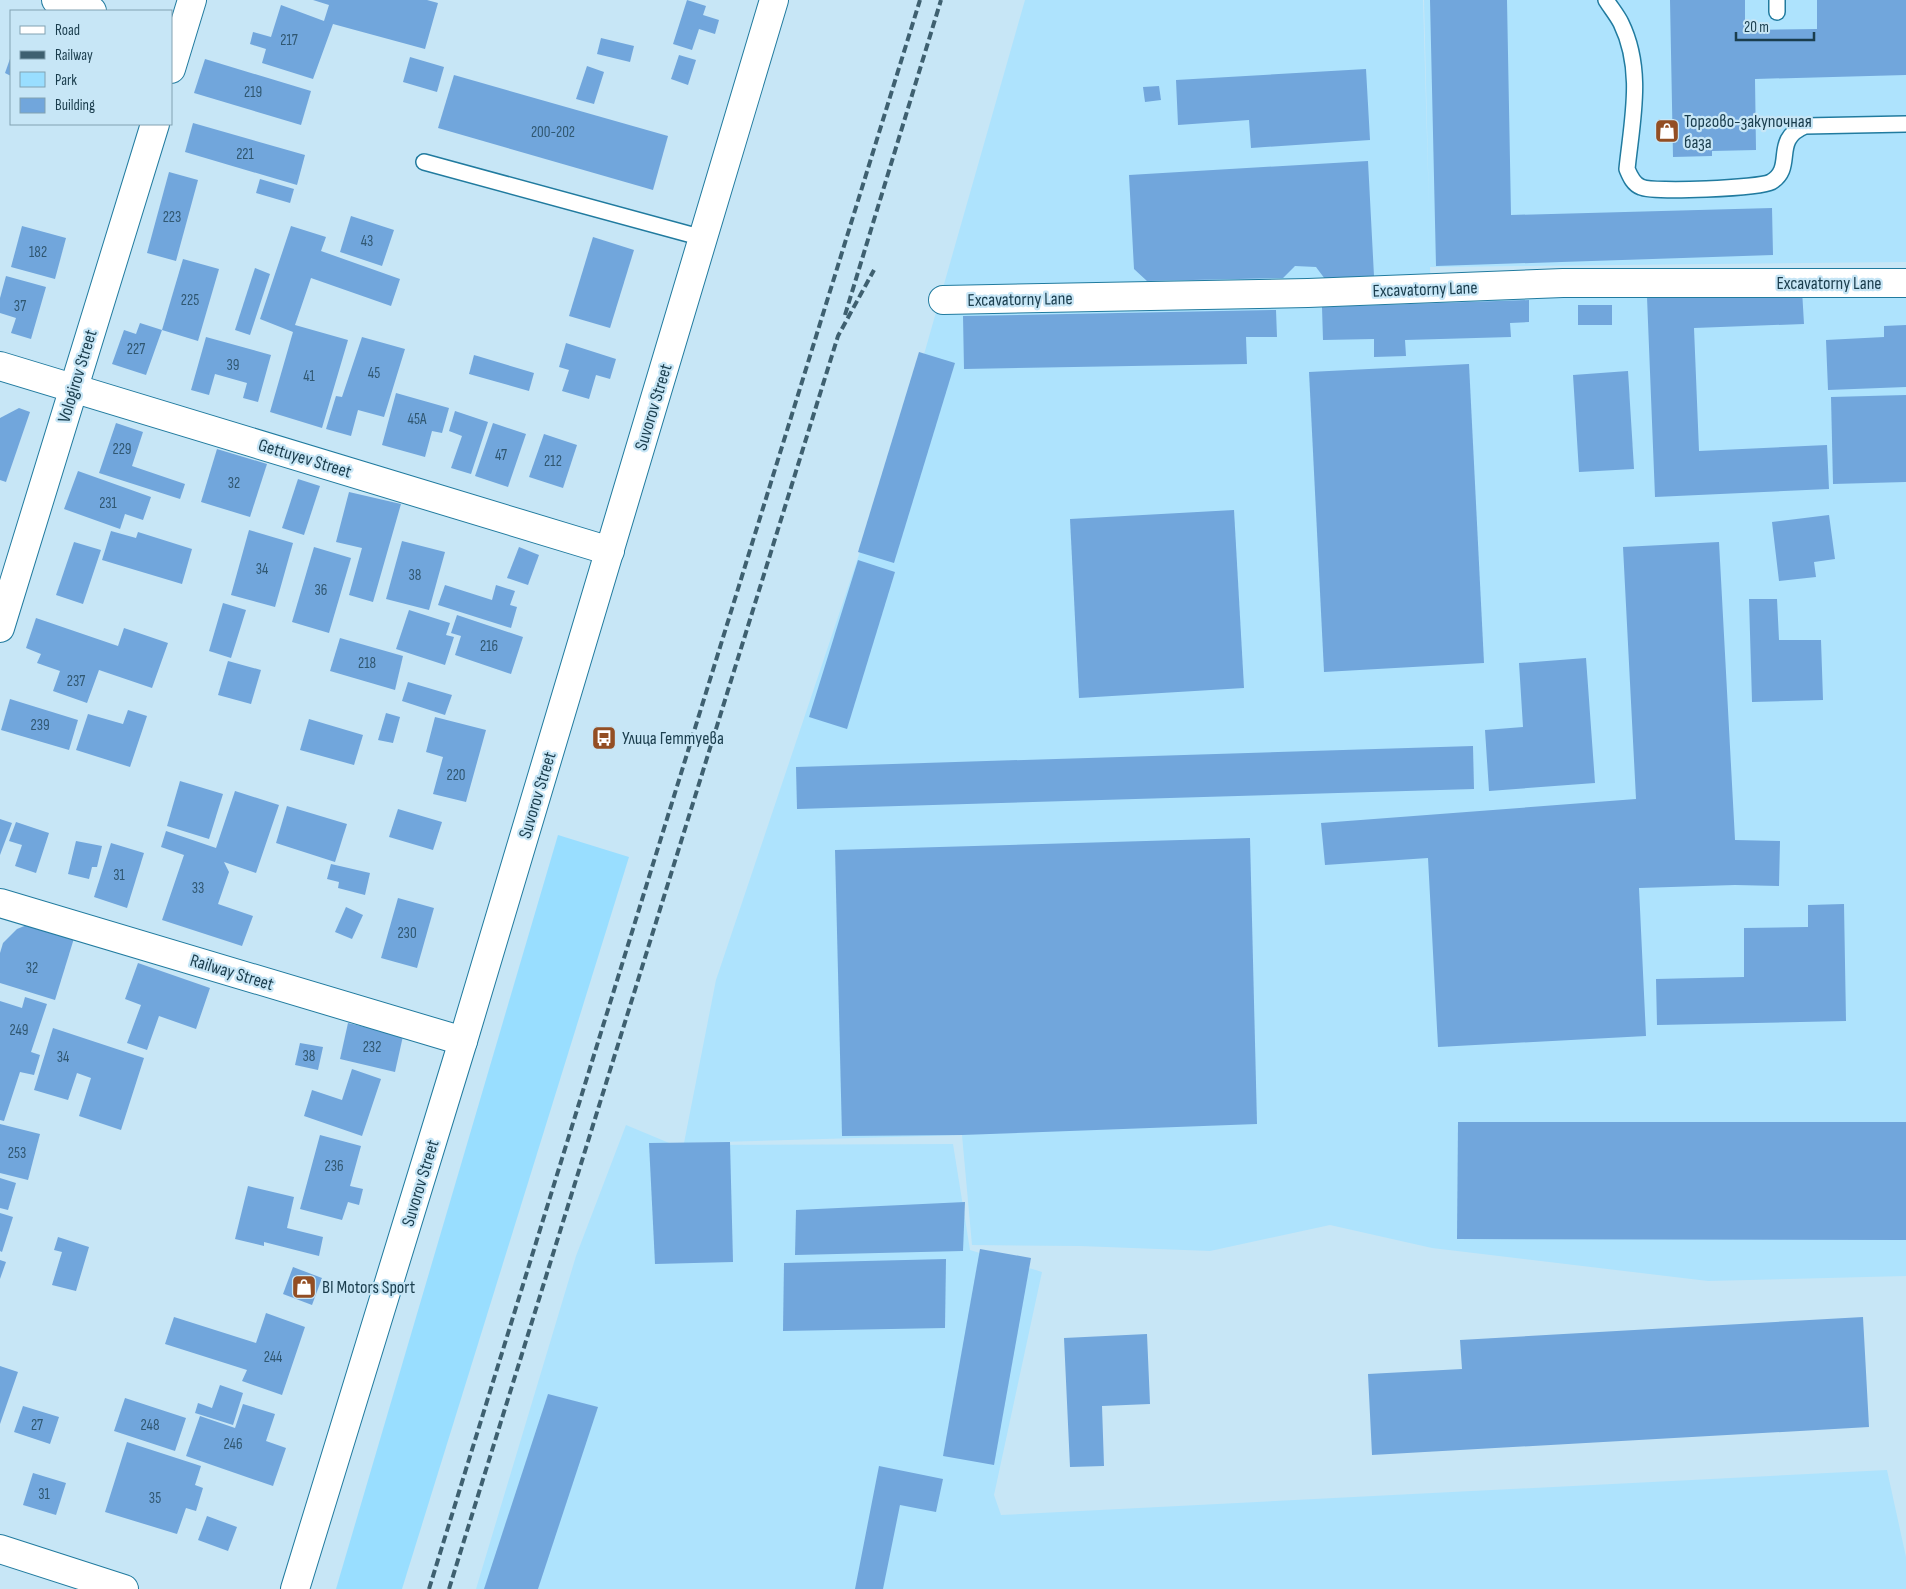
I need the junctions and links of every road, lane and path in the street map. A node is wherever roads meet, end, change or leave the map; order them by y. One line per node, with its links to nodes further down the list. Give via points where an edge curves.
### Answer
1 (56, 0): 5 (street)
2 (192, 0): 6 (street)
3 (774, 0): 11 (street, Suvorov Street)
4 (1606, 0): 8 (lane, via 1621,23 1632,52 1636,85 1627,169 1632,180 1641,187 1710,189 1765,185 1778,177 1787,139 1795,130 1805,126)
5 (89, 10)
6 (176, 37): 7 (street)
7 (172, 63)
8 (1906, 124)
9 (155, 125): 15 (street, Vologirov Street)
10 (424, 162): 11 (lane)
11 (703, 238): 16 (street, Suvorov Street)
12 (1906, 283): 13 (street, Excavatorny Lane, via 1563,283 1308,293)
13 (943, 300)
14 (0, 366): 15 (street, Gettuyev Street)
15 (74, 388): 16 (street, Gettuyev Street); 17 (street, Vologirov Street)
16 (610, 551): 19 (street, Suvorov Street)
17 (0, 628)
18 (0, 903): 19 (street, Railway Street)
19 (463, 1041): 22 (street, Suvorov Street)
20 (0, 1549): 21 (street)
21 (124, 1589)
22 (295, 1589)

